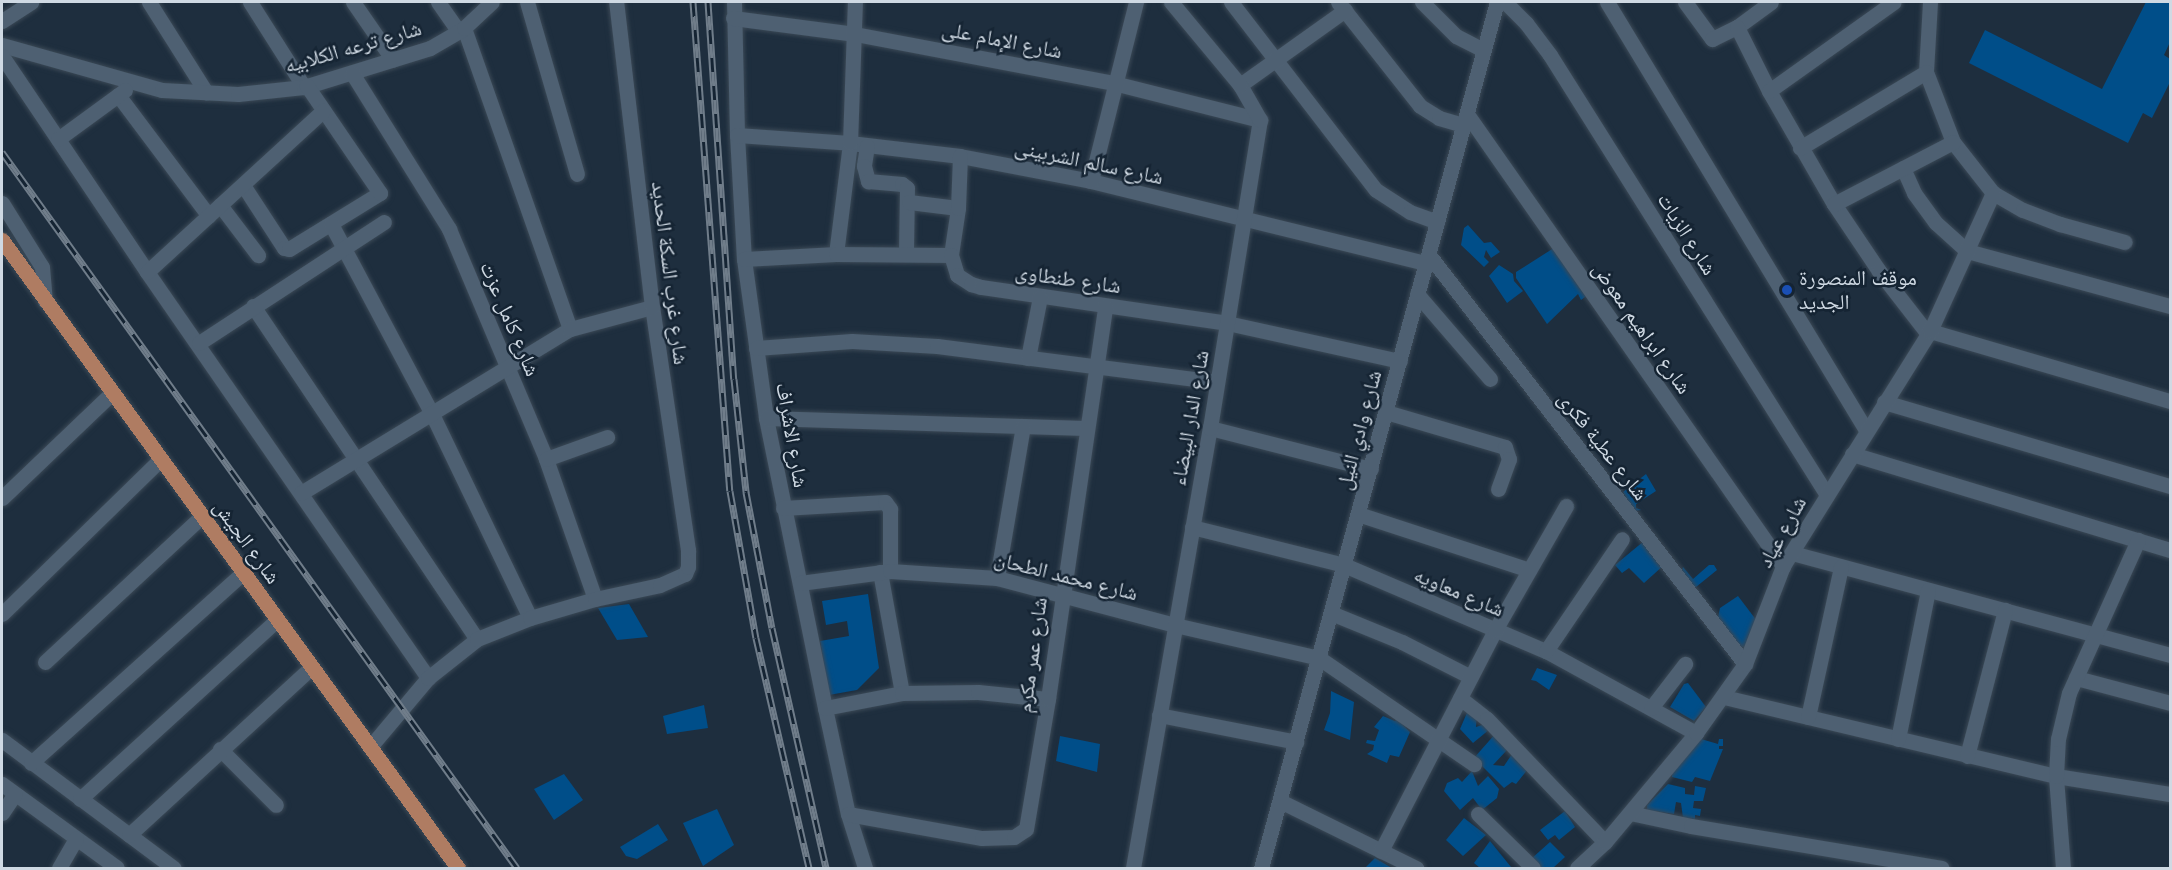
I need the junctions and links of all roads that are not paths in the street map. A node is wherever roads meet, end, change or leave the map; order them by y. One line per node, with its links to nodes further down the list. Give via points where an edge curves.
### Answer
1 (31, 2): 24 (street)
2 (149, 2): 40 (street)
3 (250, 2): 38 (street)
4 (353, 2): 31 (street)
5 (438, 2): 26 (street)
6 (492, 2): 26 (street, شارع ترعه الكلابيه)
7 (527, 2): 53 (street)
8 (616, 2): 83 (street, شارع غرب السكة الحديد)
9 (734, 2): 23 (street, شارع الاشراف)
10 (855, 2): 27 (street)
11 (1131, 2): 36 (street)
12 (1171, 2): 37 (street)
13 (1231, 2): 32 (street)
14 (1422, 2): 29 (street, via 1456,36)
15 (1496, 2): 29 (street, شارع وادي النيل)
16 (1505, 2): 114 (street, شارع الزيات, via 1550,55)
17 (1607, 2): 104 (street)
18 (1685, 2): 25 (street, via 1712,39)
19 (1772, 2): 25 (street)
20 (1894, 2): 39 (street)
21 (1930, 2): 33 (street)
22 (1341, 6): 32 (street); 43 (street, via 1420,106 1439,118)
23 (733, 18): 27 (street, شارع الإمام على); 45 (street, شارع الاشراف)
24 (2, 21)
25 (1737, 27): 39 (street)
26 (461, 30): 31 (street, شارع ترعه الكلابيه, via 430,48); 85 (street)
27 (855, 34): 36 (street, شارع الإمام على); 48 (street)
28 (2, 45): 35 (street, شارع ترعه الكلابيه)
29 (1484, 50): 43 (street, شارع وادي النيل)
30 (2, 56): 46 (street)
31 (393, 60): 34 (street, شارع ترعه الكلابيه)
32 (1276, 61): 37 (street); 64 (street, via 1376,190 1410,212)
33 (1926, 72): 47 (street); 50 (street)
34 (352, 73): 38 (street, شارع ترعه الكلابيه); 91 (street, شارع كامل عزت, via 449,229)
35 (135, 82): 40 (street, شارع ترعه الكلابيه, via 162,90); 41 (street)
36 (1114, 82): 44 (street, شارع الإمام على); 54 (street)
37 (1240, 85): 44 (street)
38 (305, 86): 40 (street, شارع ترعه الكلابيه, via 238,94); 42 (street)
39 (1768, 91): 50 (street)
40 (206, 92)
41 (118, 95): 46 (street); 61 (street)
42 (323, 111): 55 (street); 65 (street, via 380,193)
43 (1465, 119): 64 (street, شارع وادي النيل); 124 (street, شارع ابراهيم معوض)
44 (1260, 120): 62 (street, شارع الدار البيضاء)
45 (737, 135): 48 (street, شارع سالم الشربينى); 74 (street, شارع الاشراف)
46 (58, 139): 76 (street)
47 (1953, 142): 52 (street); 56 (street)
48 (850, 143): 49 (street, شارع سالم الشربينى); 70 (street)
49 (867, 146): 51 (street, شارع سالم الشربينى); 57 (street, via 866,178 870,182 904,185)
50 (1800, 148): 59 (street)
51 (960, 156): 54 (street, شارع سالم الشربينى); 60 (street)
52 (1903, 168): 59 (street); 69 (street, via 1914,193 1936,223)
53 (577, 174)
54 (1091, 181): 62 (street, شارع سالم الشربينى)
55 (243, 184): 61 (street); 65 (street, via 287,249)
56 (1993, 193): 67 (street, via 2060,224); 69 (street, شارع عياد)
57 (909, 202): 60 (street); 71 (street)
58 (2, 203): 79 (street, via 42,267)
59 (1834, 204): 86 (street, via 1879,271)
60 (958, 208): 73 (street)
61 (215, 210): 72 (street); 76 (street)
62 (1245, 219): 75 (street, شارع سالم الشربينى); 84 (street, شارع الدار البيضاء)
63 (384, 222): 68 (street)
64 (1437, 222): 75 (street, شارع وادي النيل)
65 (331, 224): 68 (street)
66 (2, 240): 79 (main road, شارع الجيش)
67 (2125, 242)
68 (343, 248): 80 (street); 99 (street)
69 (1967, 251): 82 (street); 86 (street, شارع عياد)
70 (836, 254): 71 (street); 74 (street)
71 (906, 254): 73 (street)
72 (258, 255)
73 (951, 255): 78 (street, شارع طنطاوى, via 954,272 970,284)
74 (744, 259): 88 (street, شارع الاشراف)
75 (1427, 259): 77 (street, شارع وادي النيل); 149 (street, شارع عطية فكرى)
76 (147, 272): 87 (street)
77 (1418, 294): 90 (street, شارع وادي النيل); 93 (street)
78 (1040, 297): 81 (street, شارع طنطاوى); 89 (street)
79 (45, 301): 95 (main road, شارع الجيش)
80 (253, 306): 87 (street); 109 (street)
81 (1105, 306): 84 (street, شارع طنطاوى); 92 (street, شارع عمر مكرم)
82 (2170, 306)
83 (652, 307): 85 (street); 134 (street, شارع غرب السكة الحديد, via 688,567 675,580)
84 (1227, 322): 90 (street, شارع طنطاوى); 94 (street, شارع الدار البيضاء)
85 (570, 329): 91 (street)
86 (1929, 332): 96 (street); 97 (street, شارع عياد)
87 (199, 344): 113 (street)
88 (756, 348): 89 (street, via 852,341 936,346); 100 (street, شارع الاشراف)
89 (1028, 358): 92 (street)
90 (1400, 361): 98 (street, شارع وادي النيل)
91 (508, 367): 99 (street); 108 (street, شارع كامل عزت)
92 (1098, 368): 94 (street); 102 (street, شارع عمر مكرم)
93 (1490, 379)
94 (1217, 382): 103 (street, شارع الدار البيضاء)
95 (112, 393): 107 (main road, شارع الجيش); 115 (street)
96 (2170, 401)
97 (1884, 402): 104 (street, شارع عياد); 111 (street)
98 (1386, 412): 110 (street, شارع وادي النيل); 112 (street, via 1505,447 1509,459)
99 (432, 414): 109 (street); 138 (street)
100 (766, 418): 101 (street); 117 (street, شارع الاشراف)
101 (1023, 426): 102 (street); 130 (street)
102 (1086, 428): 133 (street, شارع عمر مكرم)
103 (1210, 428): 110 (street); 120 (street, شارع الدار البيضاء)
104 (1866, 430): 106 (street, شارع عياد)
105 (607, 437): 108 (street)
106 (1852, 454): 114 (street, شارع عياد); 122 (street)
107 (161, 459): 119 (main road, شارع الجيش); 137 (street)
108 (546, 459): 134 (street, شارع كامل عزت)
109 (356, 460): 113 (street); 143 (street)
110 (1371, 469): 118 (street, شارع وادي النيل)
111 (2170, 486)
112 (1498, 489)
113 (301, 493): 152 (street)
114 (1827, 495): 124 (street, شارع عياد)
115 (2, 498)
116 (1566, 506): 127 (street)
117 (783, 508): 128 (street, via 885,502 890,509); 131 (street, شارع الاشراف)
118 (1358, 514): 125 (street, شارع وادي النيل); 127 (street)
119 (202, 516): 129 (main road, شارع الجيش); 147 (street)
120 (1192, 527): 125 (street, شارع معاويه); 140 (street, شارع الدار البيضاء)
121 (1622, 539): 144 (street)
122 (2138, 540): 123 (street); 142 (street)
123 (2170, 550)
124 (1788, 560): 126 (street); 149 (street, شارع عياد)
125 (1344, 565): 136 (street, شارع وادي النيل); 141 (street, شارع معاويه)
126 (1842, 567): 132 (street); 162 (street)
127 (1529, 570): 141 (street)
128 (885, 572): 130 (street, شارع محمد الطحان); 131 (street, شارع محمد الطحان); 154 (street)
129 (243, 573): 139 (main road, شارع الجيش); 171 (street)
130 (997, 578): 133 (street, شارع محمد الطحان)
131 (800, 583): 159 (street, شارع الاشراف)
132 (1928, 590): 135 (street); 164 (street)
133 (1062, 595): 140 (street, شارع محمد الطحان); 157 (street, شارع عمر مكرم)
134 (595, 599): 138 (street)
135 (2004, 610): 142 (street); 170 (street)
136 (1331, 613): 146 (street, شارع وادي النيل); 151 (street, via 1402,642)
137 (2, 614)
138 (530, 618): 143 (street)
139 (277, 620): 150 (main road, شارع الجيش); 177 (street)
140 (1175, 625): 146 (street, شارع محمد الطحان); 161 (street, شارع الدار البيضاء)
141 (1495, 630): 144 (street, شارع معاويه); 151 (street)
142 (2095, 634): 145 (street); 153 (street)
143 (477, 639): 152 (street)
144 (1546, 651): 160 (street, شارع معاويه)
145 (2170, 655)
146 (1319, 658): 166 (street); 167 (street, شارع وادي النيل)
147 (45, 662)
148 (1685, 664): 160 (street)
149 (1744, 664): 155 (street, شارع عياد)
150 (312, 667): 168 (main road, شارع الجيش); 169 (street)
151 (1471, 677): 156 (street)
152 (428, 678): 168 (street)
153 (2076, 678): 158 (street); 173 (street, via 2058,739)
154 (902, 693): 157 (street, via 978,692); 159 (street)
155 (1724, 697): 162 (street); 163 (street, شارع عياد)
156 (1460, 698): 166 (street); 186 (street, via 1487,719)
157 (1048, 699): 182 (street, شارع عمر مكرم, via 1029,821 1022,834 982,838)
158 (2170, 703)
159 (825, 708): 182 (street, شارع الاشراف)
160 (1651, 708): 163 (street, شارع معاويه)
161 (1159, 714): 167 (street); 193 (street, شارع الدار البيضاء)
162 (1808, 717): 164 (street)
163 (1696, 733): 181 (street, شارع عياد)
164 (1898, 739): 170 (street)
165 (2, 740): 171 (street)
166 (1438, 740): 172 (street); 187 (street)
167 (1296, 742): 178 (street, شارع وادي النيل)
168 (370, 747): 191 (main road, شارع الجيش)
169 (220, 749): 179 (street); 184 (street)
170 (1967, 756): 173 (street)
171 (31, 763): 177 (street)
172 (1474, 764)
173 (2056, 776): 176 (street); 199 (street)
174 (2, 784): 175 (street)
175 (15, 794): 180 (street); 185 (street)
176 (2170, 794)
177 (80, 799): 184 (street)
178 (1280, 801): 187 (street); 194 (street, شارع وادي النيل)
179 (276, 805)
180 (2, 813)
181 (1630, 813): 186 (street, شارع عياد); 198 (street)
182 (848, 814): 192 (street, شارع الاشراف)
183 (1478, 814): 196 (street)
184 (129, 835): 190 (street)
185 (76, 838): 188 (street); 189 (street)
186 (1605, 842): 197 (street, شارع عياد)
187 (1381, 851): 195 (street)
188 (59, 868)
189 (117, 868)
190 (174, 868)
191 (458, 868)
192 (865, 868)
193 (1133, 868)
194 (1262, 868)
195 (1416, 868)
196 (1533, 868)
197 (1576, 868)
198 (1942, 868)
199 (2063, 868)

